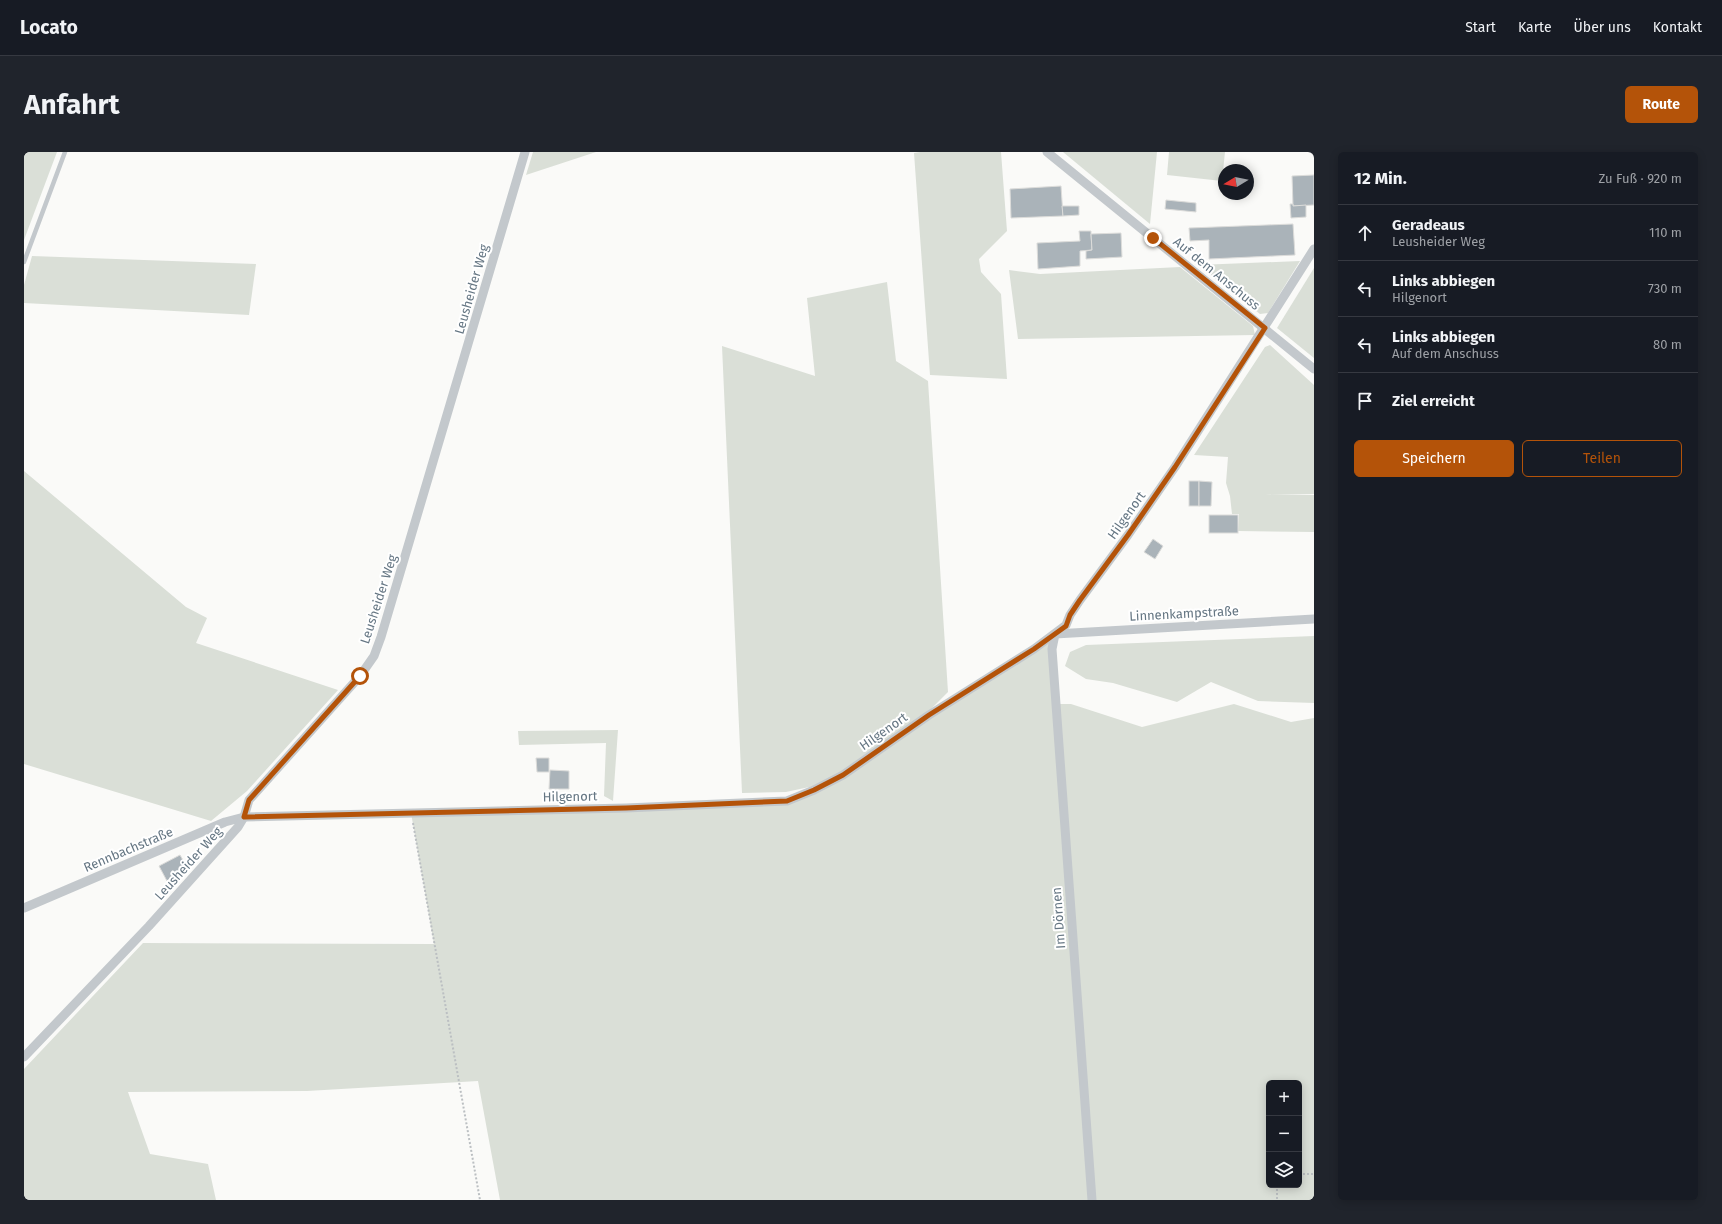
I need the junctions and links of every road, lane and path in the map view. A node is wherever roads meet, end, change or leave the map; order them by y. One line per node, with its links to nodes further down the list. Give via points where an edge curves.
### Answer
1 (65, 152): 5 (lane)
2 (525, 152): 11 (street, Leusheider Weg, via 384,630 374,656 360,676 249,800)
3 (1047, 152): 6 (street, Auf dem Anschuss)
4 (1314, 249): 6 (street, Hilgenort)
5 (24, 262)
6 (1265, 328): 7 (street, Auf dem Anschuss); 9 (street, Hilgenort, via 1175,467 1080,600 1066,626)
7 (1314, 369)
8 (1314, 619): 9 (street, Linnenkampstraße)
9 (1055, 634): 10 (street, Hilgenort, via 929,715 843,775 787,801); 18 (street, Im Dörnen, via 1052,649)
10 (411, 813): 11 (street, Hilgenort); 17 (path)
11 (244, 817): 12 (street, Rennbachstraße, via 225,822); 13 (street, Leusheider Weg, via 199,871)
12 (24, 908)
13 (24, 1057)
14 (1302, 1174): 15 (path)
15 (1314, 1174)
16 (1277, 1188): 19 (path)
17 (480, 1200)
18 (1092, 1200)
19 (1277, 1200)

